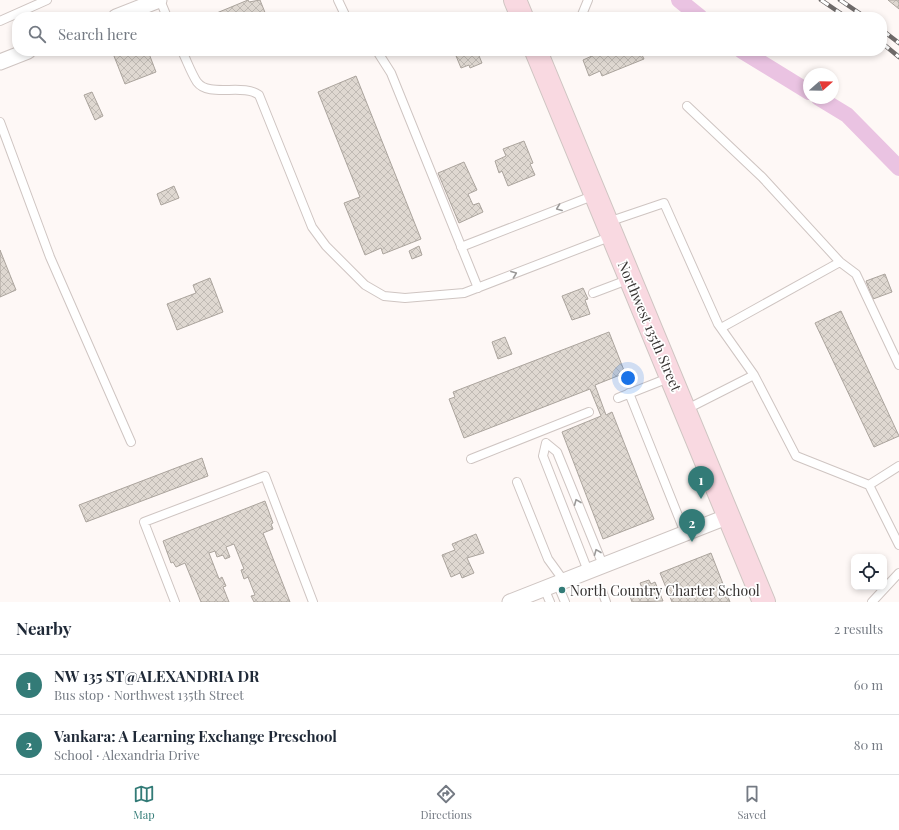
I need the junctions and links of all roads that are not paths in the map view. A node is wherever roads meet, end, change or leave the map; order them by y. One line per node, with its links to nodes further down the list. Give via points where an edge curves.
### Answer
1 (47, 0): 6 (lane)
2 (160, 0): 7 (street); 8 (lane)
3 (338, 0): 9 (lane)
4 (515, 0): 10 (main road)
5 (588, 0): 11 (lane)
6 (20, 12)
7 (129, 12)
8 (165, 12)
9 (344, 12)
10 (520, 12)
11 (582, 12)
12 (12, 16): 13 (lane)
13 (0, 21)
14 (15, 56): 18 (street)
15 (184, 56): 26 (lane, via 198,83 212,89 253,90 260,95 312,228 326,246 365,285 384,296 405,298 455,295)
16 (380, 56): 23 (lane, via 391,73)
17 (538, 56): 21 (main road, Northwest 135th Street)
18 (0, 62)
19 (687, 106): 24 (lane, via 762,177)
20 (0, 122): 37 (lane, via 50,257)
21 (596, 194): 22 (main road, Northwest 135th Street); 23 (lane, one-way to 23)
22 (610, 229): 25 (main road, Northwest 135th Street); 26 (lane, one-way to 22); 28 (lane, via 664,203)
23 (461, 246): 26 (lane)
24 (840, 262): 28 (lane); 29 (lane, via 856,274)
25 (631, 279): 27 (lane); 31 (main road, Northwest 135th Street)
26 (478, 288)
27 (592, 293)
28 (721, 328): 30 (lane)
29 (899, 365)
30 (754, 375): 34 (lane); 42 (lane, via 796,456)
31 (671, 377): 32 (lane); 34 (main road, Northwest 135th Street)
32 (629, 393): 33 (lane); 44 (lane)
33 (618, 398)
34 (685, 410): 43 (main road, Northwest 135th Street)
35 (589, 412): 36 (lane)
36 (542, 431): 38 (lane); 39 (lane)
37 (131, 442)
38 (546, 443): 46 (lane, one-way to 38, via 557,452); 47 (lane, via 543,456)
39 (471, 459)
40 (899, 466): 42 (lane)
41 (517, 482): 49 (lane, via 548,559)
42 (869, 485): 45 (lane)
43 (729, 516): 44 (street); 56 (main road, Northwest 135th Street)
44 (685, 533): 46 (street)
45 (899, 545)
46 (603, 565): 47 (street)
47 (588, 571): 49 (street)
48 (899, 573): 57 (lane)
49 (554, 589): 53 (street); 54 (lane)
50 (602, 591): 55 (lane)
51 (175, 602): 52 (lane, via 144,522 265,476)
52 (314, 602)
53 (510, 602)
54 (565, 602)
55 (606, 602)
56 (764, 602)
57 (872, 602)

